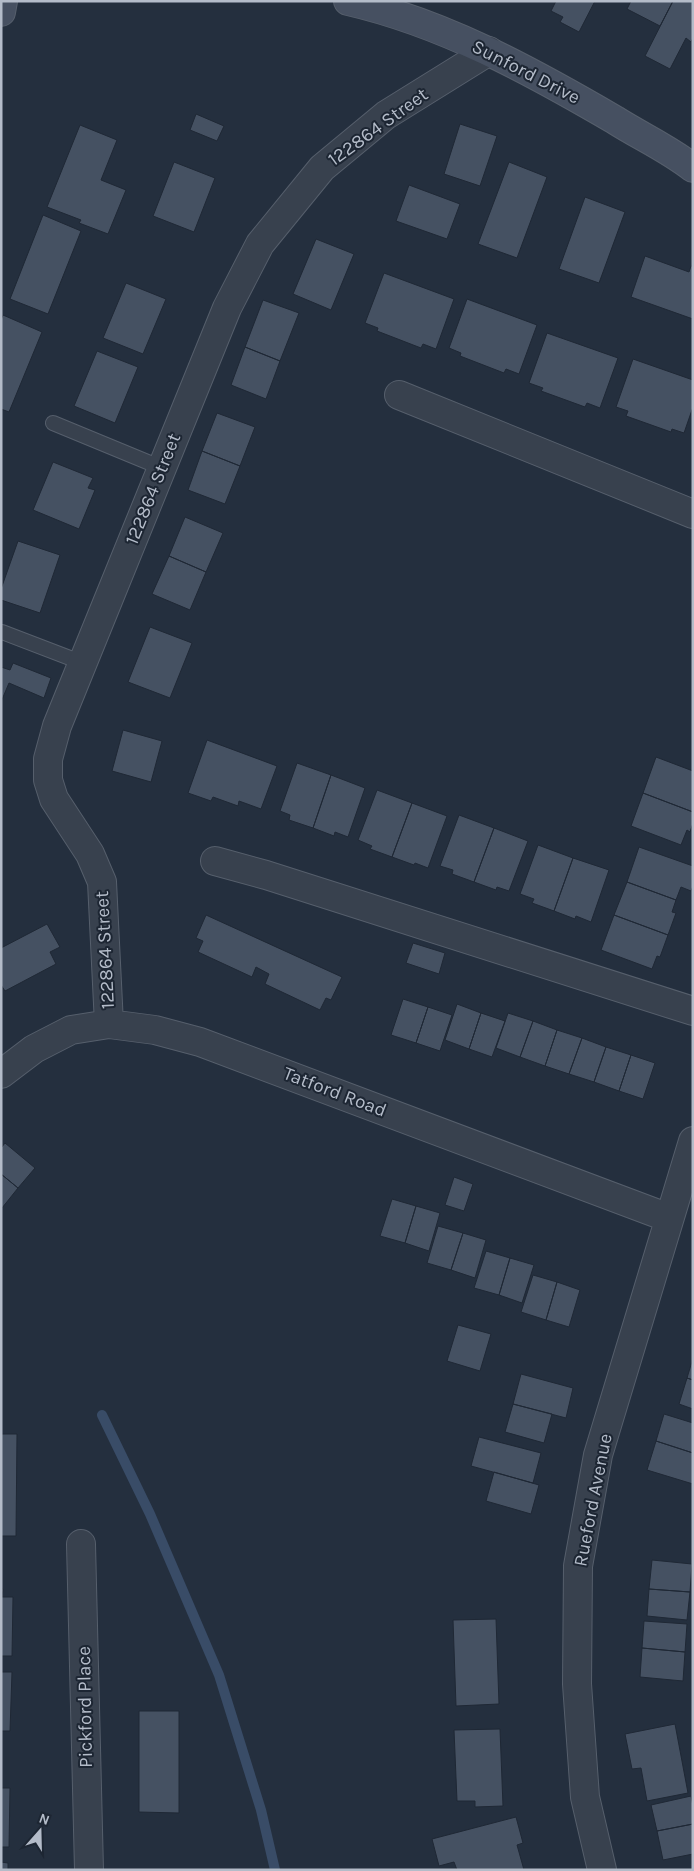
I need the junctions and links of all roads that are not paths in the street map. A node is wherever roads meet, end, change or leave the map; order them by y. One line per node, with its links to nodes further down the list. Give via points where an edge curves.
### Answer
1 (3, 1): 3 (street)
2 (348, 1): 4 (street, Sunford Drive, via 435,29)
3 (1, 12)
4 (489, 51): 5 (street, Sunford Drive, via 574,96); 8 (street, 122864 Street, via 386,115 322,168 260,244 227,308)
5 (693, 168)
6 (399, 395): 9 (street)
7 (54, 423): 8 (lane)
8 (162, 468): 11 (street, 122864 Street)
9 (693, 514)
10 (2, 632): 11 (lane)
11 (83, 663): 14 (street, 122864 Street, via 57,726 48,759 48,780 54,799 90,854 102,882)
12 (216, 861): 13 (street)
13 (693, 1011)
14 (109, 1024): 15 (street, Tatford Road, via 71,1030 34,1049); 17 (street, Tatford Road, via 155,1030 200,1042)
15 (1, 1074)
16 (693, 1141): 17 (street, Rueford Avenue)
17 (669, 1218): 20 (street, Rueford Avenue, via 598,1455 578,1566 577,1684 584,1797)
18 (80, 1544): 19 (street, Pickford Place)
19 (88, 1870)
20 (602, 1870)

